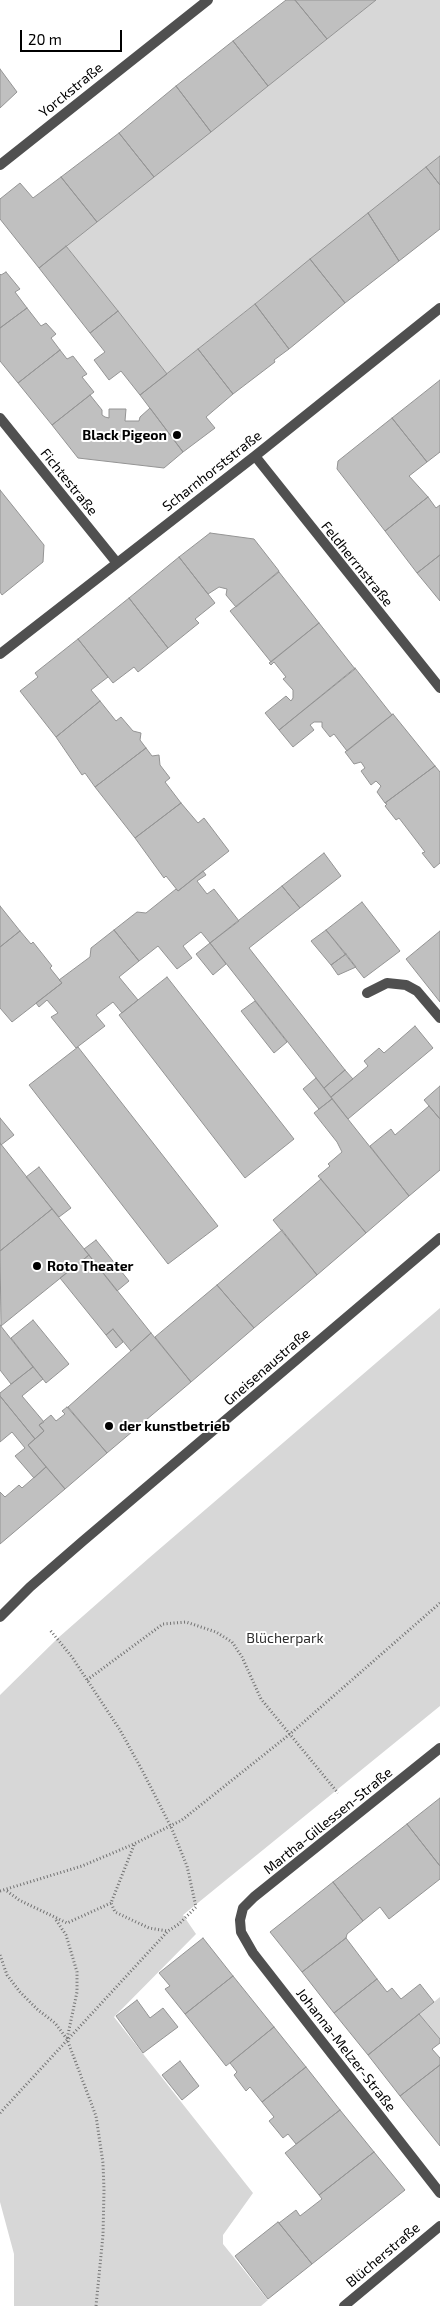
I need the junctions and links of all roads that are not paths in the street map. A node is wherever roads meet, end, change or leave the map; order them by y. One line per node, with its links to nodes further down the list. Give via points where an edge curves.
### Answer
1 (208, 0): 2 (street, Yorckstraße)
2 (0, 165)
3 (440, 308): 5 (street, Scharnhorststraße)
4 (2, 424): 6 (street, Fichtestraße)
5 (255, 456): 6 (street, Scharnhorststraße); 8 (street, Feldherrnstraße)
6 (116, 563): 7 (street, Scharnhorststraße)
7 (0, 654)
8 (440, 688)
9 (367, 993): 10 (street, via 387,984 406,985 417,991)
10 (440, 1018)
11 (440, 1238): 12 (street, Gneisenaustraße, via 83,1541)
12 (0, 1616)
13 (440, 1748): 14 (street, Martha-Gillessen-Straße, via 254,1897 244,1908)
14 (240, 1920): 15 (street, Johanna-Melzer-Straße, via 241,1932 253,1953)
15 (440, 2193)
16 (440, 2226): 17 (street, Blücherstraße)
17 (344, 2306)

